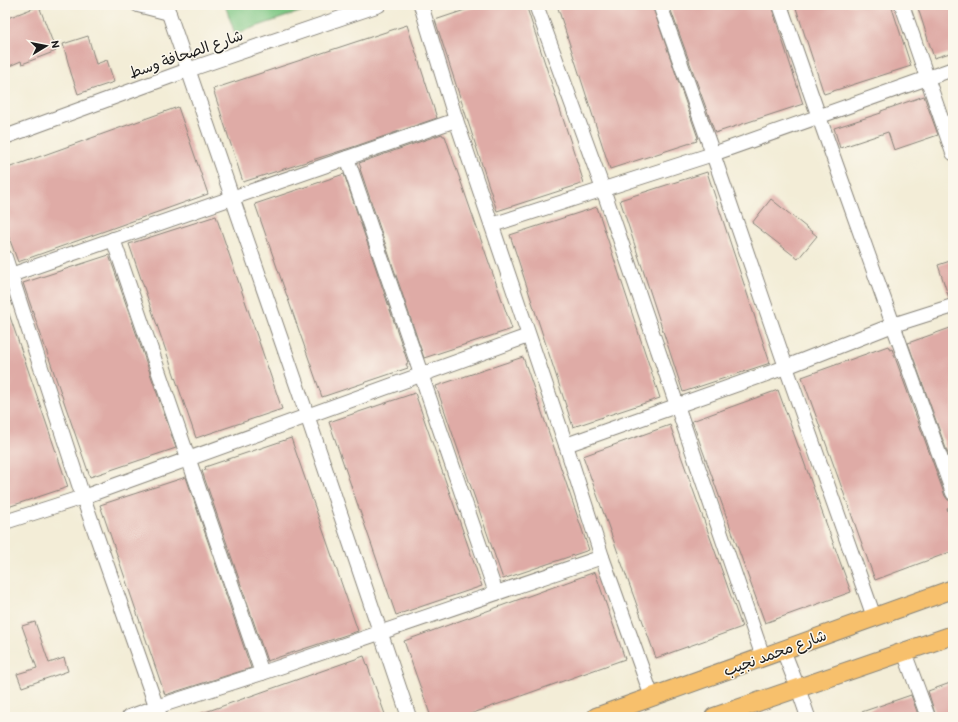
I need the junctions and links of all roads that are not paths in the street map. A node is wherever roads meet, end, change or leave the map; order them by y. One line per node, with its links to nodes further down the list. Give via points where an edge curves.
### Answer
1 (138, 5): 8 (street)
2 (379, 5): 10 (street, شارع الصحافة وسط)
3 (421, 5): 13 (street)
4 (536, 5): 18 (street)
5 (660, 5): 15 (street)
6 (780, 5): 12 (street)
7 (902, 5): 11 (street)
8 (168, 9): 10 (street)
9 (953, 69): 11 (street)
10 (188, 70): 14 (street, شارع الصحافة وسط); 19 (street)
11 (927, 79): 12 (street); 16 (street)
12 (818, 116): 15 (street); 25 (street)
13 (456, 120): 17 (street); 20 (street)
14 (5, 137)
15 (712, 154): 18 (street); 27 (street)
16 (953, 154)
17 (347, 158): 19 (street); 28 (street)
18 (603, 189): 20 (street); 29 (street)
19 (232, 198): 21 (street); 30 (street)
20 (492, 225): 26 (street)
21 (113, 239): 23 (street); 32 (street)
22 (5, 257): 23 (street)
23 (8, 276): 34 (street)
24 (953, 306): 25 (street)
25 (893, 325): 27 (street); 33 (street)
26 (528, 336): 28 (street); 31 (street)
27 (786, 368): 29 (street); 39 (street)
28 (421, 374): 30 (street); 38 (street)
29 (677, 406): 31 (street); 44 (street)
30 (308, 416): 32 (street); 40 (street)
31 (566, 446): 36 (street)
32 (189, 459): 34 (street); 45 (street)
33 (953, 493)
34 (83, 497): 35 (street); 48 (street)
35 (5, 522)
36 (602, 556): 38 (street); 47 (street)
37 (953, 589): 39 (main road, شارع محمد نجيب)
38 (496, 592): 40 (street)
39 (874, 617): 42 (main road, شارع محمد نجيب)
40 (381, 633): 45 (street); 50 (street)
41 (953, 635): 43 (main road)
42 (783, 650): 44 (main road, شارع محمد نجيب); 46 (street)
43 (904, 652): 46 (main road); 54 (street)
44 (763, 657): 47 (main road, شارع محمد نجيب)
45 (262, 673): 48 (street)
46 (798, 688): 52 (main road); 53 (street)
47 (652, 697): 51 (main road, شارع محمد نجيب)
48 (158, 712): 49 (street)
49 (129, 717)
50 (409, 717)
51 (596, 717)
52 (714, 717)
53 (808, 717)
54 (928, 717)

